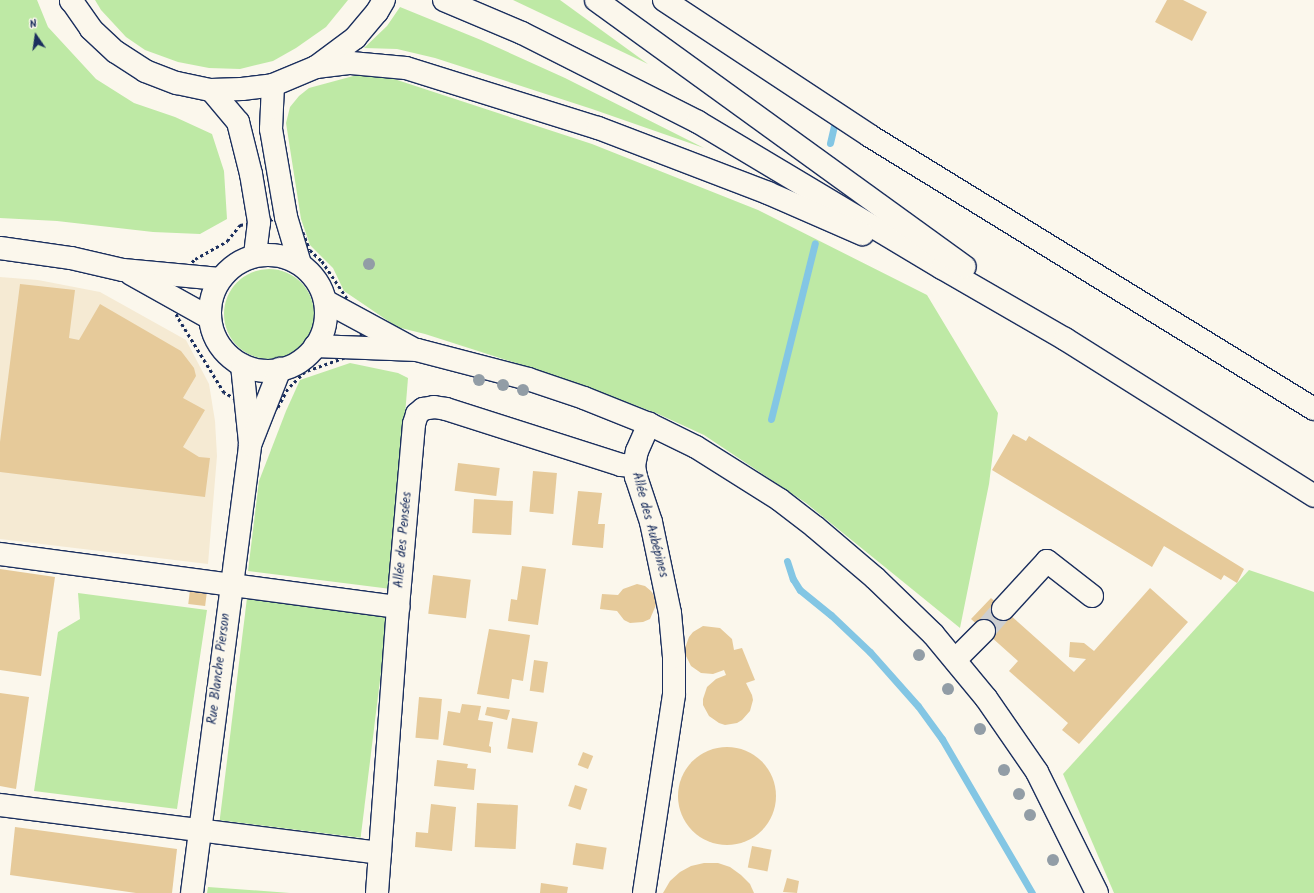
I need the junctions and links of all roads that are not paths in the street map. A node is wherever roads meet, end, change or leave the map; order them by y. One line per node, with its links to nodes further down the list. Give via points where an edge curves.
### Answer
1 (71, 0): 8 (street, via 91,29 116,52 145,71 178,83)
2 (384, 0): 6 (street, via 354,38)
3 (444, 0): 12 (street, via 522,33 698,122)
4 (596, 0): 17 (street)
5 (664, 0): 23 (street, via 870,136)
6 (316, 67): 7 (street); 12 (street, via 351,63 406,68 598,128 768,193)
7 (273, 85): 8 (street); 11 (street, via 271,129 286,217)
8 (211, 90): 10 (street, via 238,122 251,174 258,222)
9 (0, 248): 13 (street, via 71,258)
10 (255, 256): 11 (street, via 270,255); 14 (street, via 242,261)
11 (300, 264): 15 (street, via 315,280)
12 (942, 268): 17 (street)
13 (123, 270): 14 (street); 16 (street)
14 (220, 279): 16 (street, via 210,304)
15 (325, 301): 18 (street, via 326,316); 19 (street)
16 (210, 318): 20 (street, via 215,337 226,353)
17 (1065, 340): 26 (street)
18 (315, 346): 19 (street); 21 (street, via 293,365)
19 (417, 350): 24 (street, via 528,379)
20 (242, 365): 21 (street, via 260,370); 22 (street, Rue Blanche Pierson)
21 (280, 369): 22 (street, Rue Blanche Pierson)
22 (256, 406): 28 (street, Rue Blanche Pierson)
23 (1314, 409)
24 (649, 424): 25 (street, Allée des Aubépines, via 637,451); 33 (street, via 696,447 740,473 815,527 912,613 934,634)
25 (634, 466): 30 (street, Allée des Pensées, via 621,465 446,410 434,407 423,409 417,414 414,424); 39 (street, Allée des Aubépines, via 656,544 670,613 674,657 671,725)
26 (1314, 496)
27 (0, 554): 28 (street)
28 (231, 584): 30 (street); 35 (street, Rue Blanche Pierson)
29 (1092, 596): 31 (street, via 1047,561)
30 (398, 607): 36 (street, Allée des Pensées)
31 (1003, 609)
32 (984, 631): 33 (street)
33 (955, 660): 40 (street, via 986,698 1037,772)
34 (0, 805): 35 (street)
35 (200, 831): 36 (street); 37 (street, Rue Blanche Pierson)
36 (380, 853): 38 (street, Allée des Pensées)
37 (192, 893)
38 (377, 893)
39 (644, 893)
40 (1097, 893)

